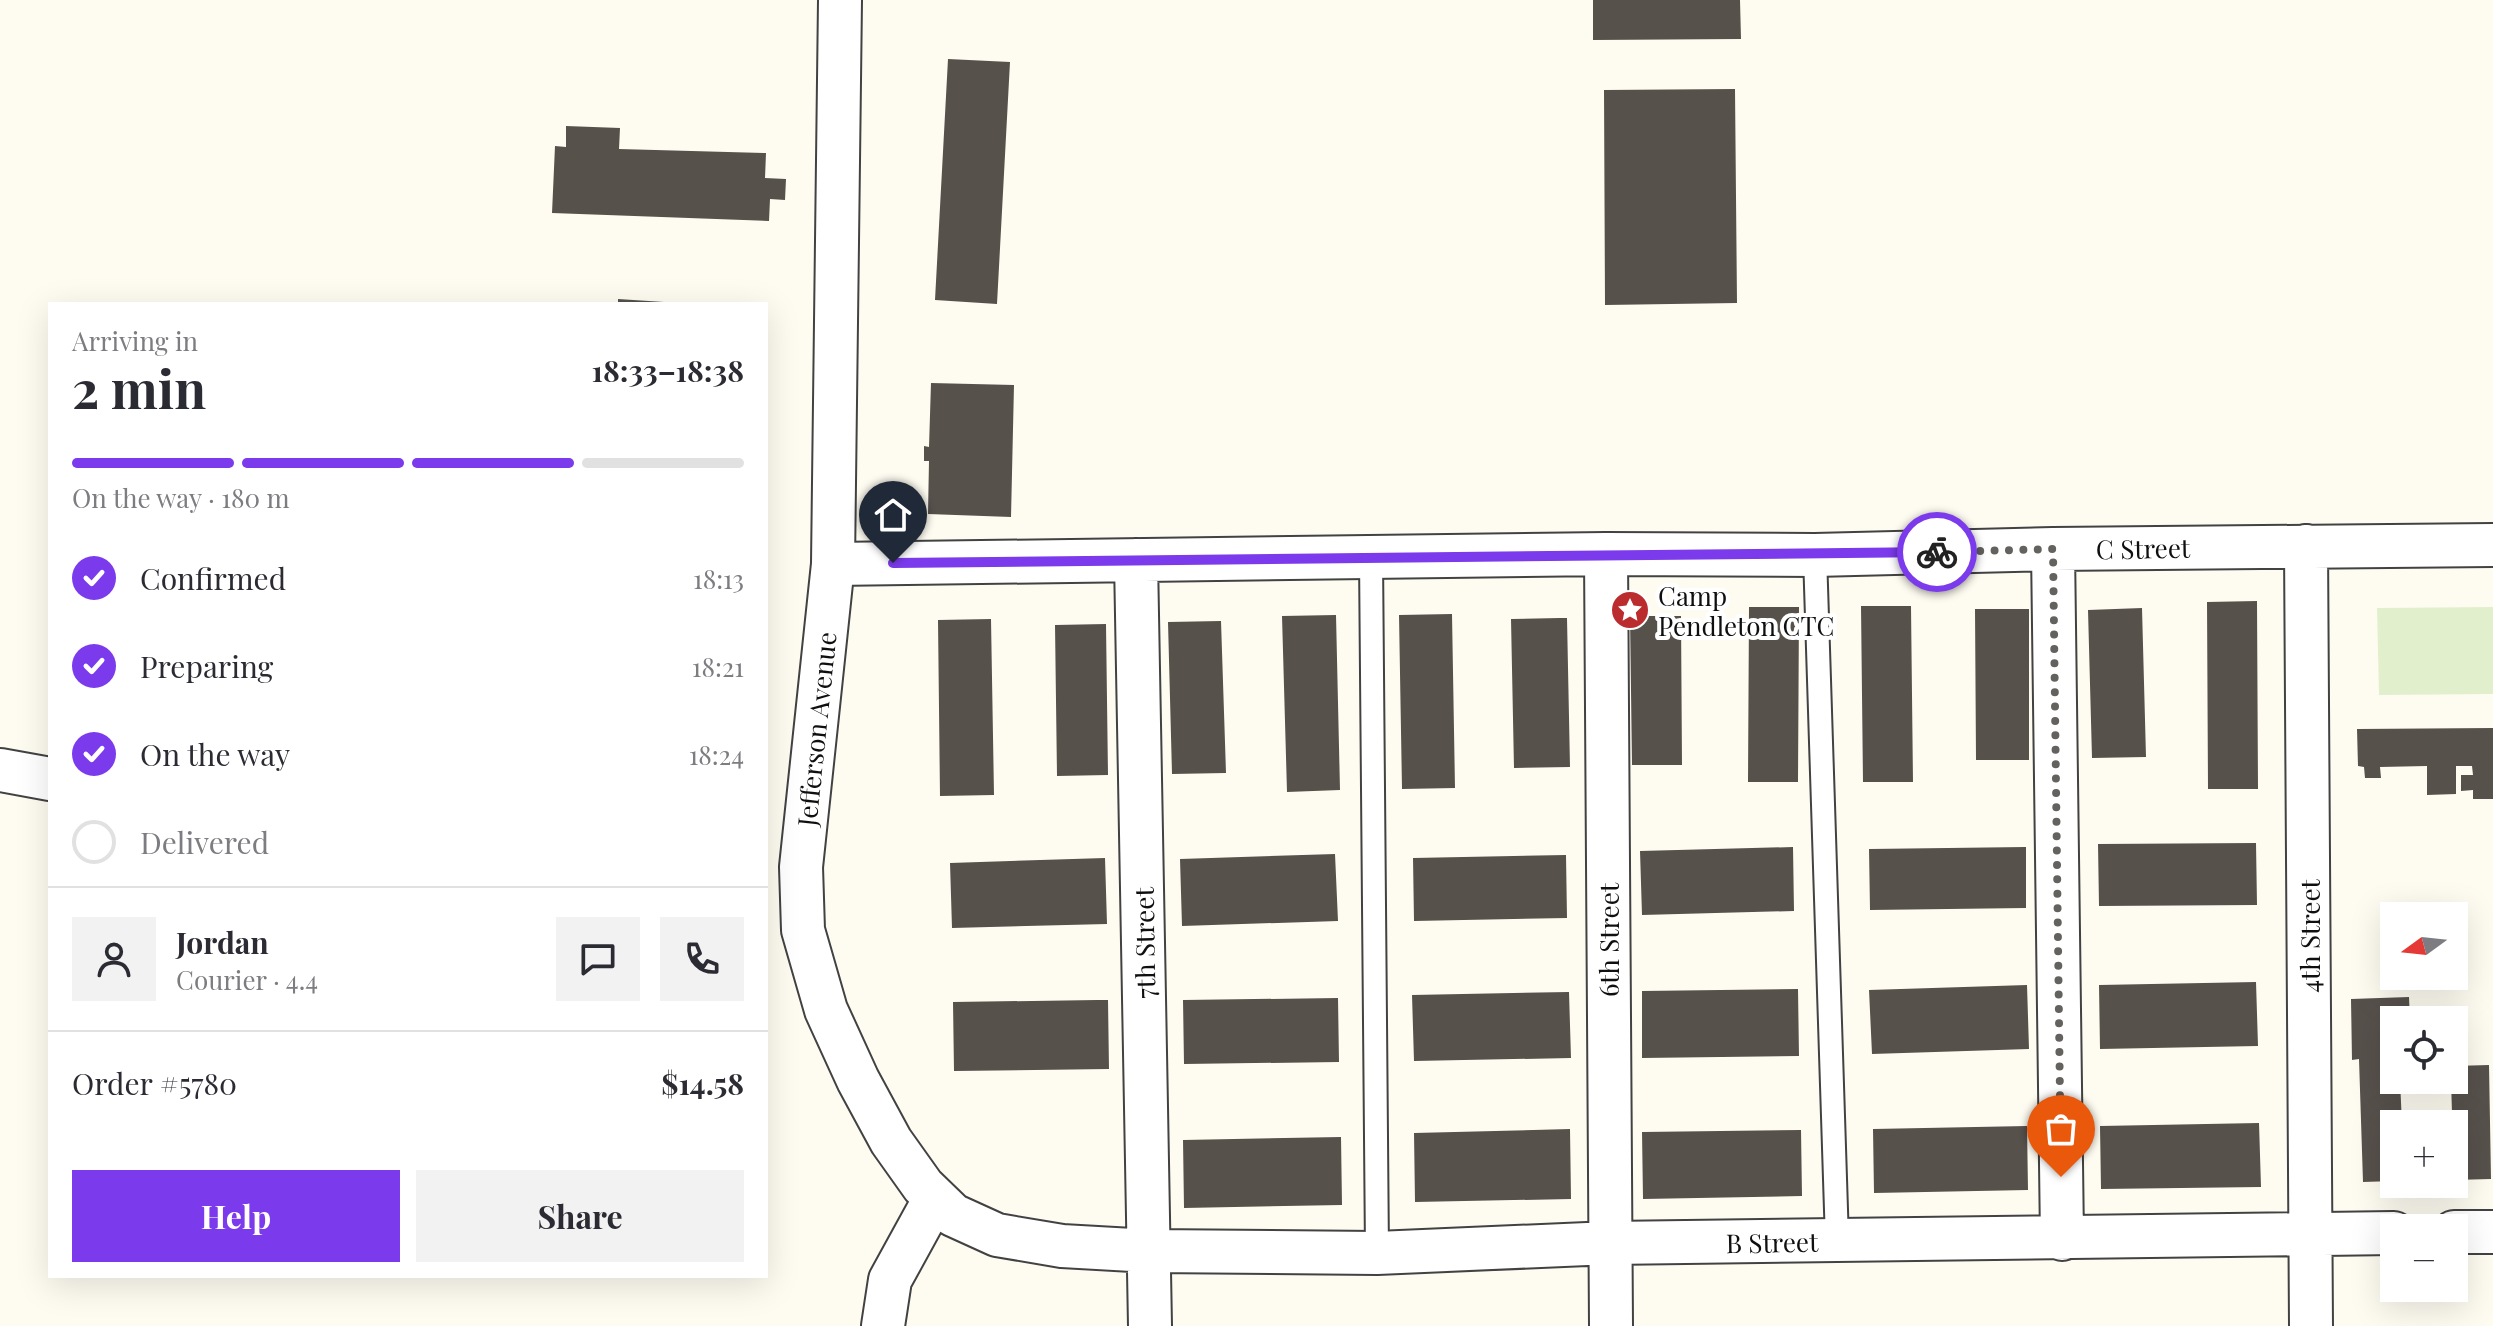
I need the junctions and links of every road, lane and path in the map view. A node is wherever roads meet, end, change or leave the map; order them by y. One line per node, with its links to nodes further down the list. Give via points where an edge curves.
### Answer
1 (840, 0): 9 (street, Jefferson Avenue)
2 (2493, 545): 3 (street, C Street)
3 (2306, 546): 4 (street, C Street); 17 (street, 4th Street)
4 (2053, 549): 6 (street, C Street); 18 (street)
5 (1606, 554): 6 (street, C Street); 7 (street, C Street); 20 (street, 6th Street)
6 (1815, 555): 19 (lane)
7 (1371, 557): 8 (street, C Street); 22 (lane)
8 (1136, 560): 9 (street, C Street); 21 (street, 7th Street)
9 (833, 564): 12 (street, Jefferson Avenue)
10 (0, 770): 11 (street)
11 (48, 779)
12 (784, 865): 13 (street, Jefferson Avenue, via 826,1010 891,1141)
13 (935, 1198): 21 (street, Jefferson Avenue, via 953,1215 997,1235 1062,1246); 23 (street, via 890,1280)
14 (2468, 1232): 15 (street)
15 (2493, 1232)
16 (2380, 1233): 17 (street, B Street)
17 (2311, 1234): 18 (street, B Street); 26 (street, 4th Street)
18 (2062, 1239): 19 (street, B Street)
19 (1837, 1241): 20 (street, B Street)
20 (1610, 1243): 22 (street, B Street); 25 (street, 6th Street)
21 (1150, 1251): 22 (street, B Street); 24 (street, 7th Street)
22 (1377, 1253)
23 (883, 1326)
24 (1150, 1326)
25 (1611, 1326)
26 (2311, 1326)

